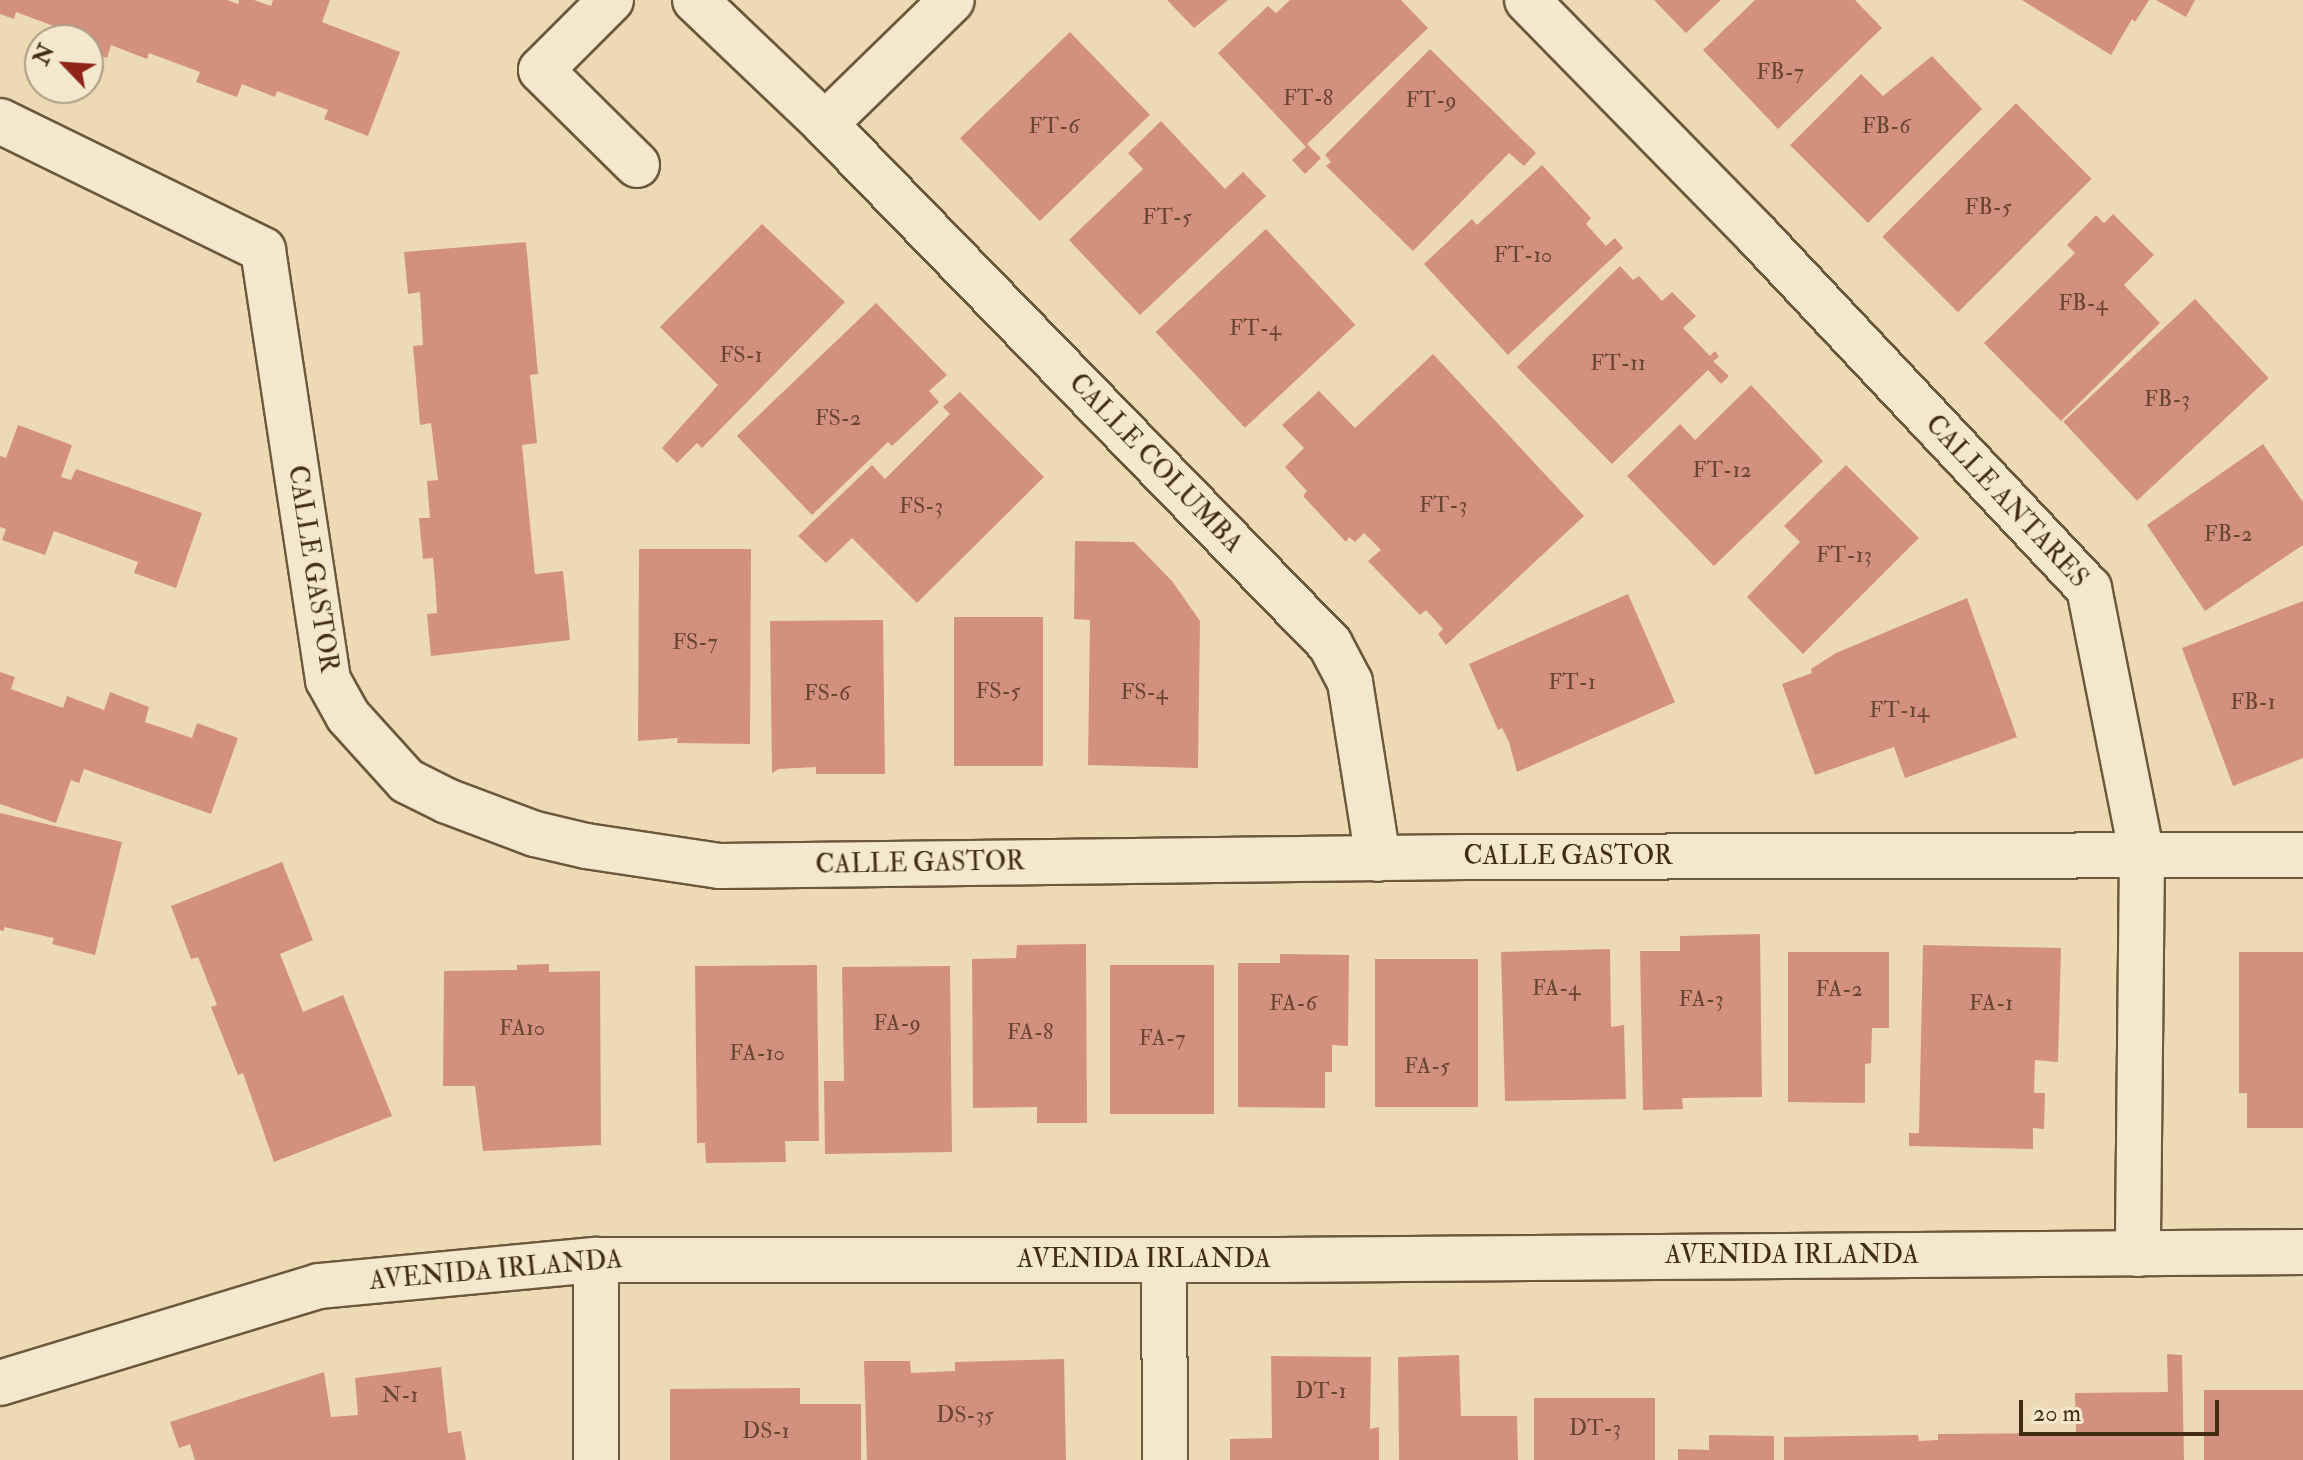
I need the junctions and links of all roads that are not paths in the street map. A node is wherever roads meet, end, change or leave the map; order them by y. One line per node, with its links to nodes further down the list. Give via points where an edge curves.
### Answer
1 (611, 0): 7 (street, via 541,70)
2 (695, 0): 6 (street, CALLE COLUMBA)
3 (952, 0): 6 (street)
4 (1527, 0): 9 (street, CALLE ANTARES, via 2089,588)
5 (0, 121): 10 (street, CALLE GASTOR, via 263,250 328,680 348,716 407,781 535,834 720,866)
6 (825, 124): 10 (street, CALLE COLUMBA, via 1330,644 1350,682)
7 (637, 165)
8 (2303, 855): 9 (street, CALLE GASTOR)
9 (2142, 856): 10 (street, CALLE GASTOR); 12 (street, CALLE ANTARES)
10 (1378, 859)
11 (2303, 1252): 12 (street, AVENIDA IRLANDA)
12 (2138, 1254): 14 (street, AVENIDA IRLANDA)
13 (596, 1260): 14 (street, AVENIDA IRLANDA); 15 (street, AVENIDA IRLANDA, via 319,1286); 16 (street)
14 (1164, 1260): 17 (street)
15 (0, 1383)
16 (596, 1460)
17 (1165, 1460)

